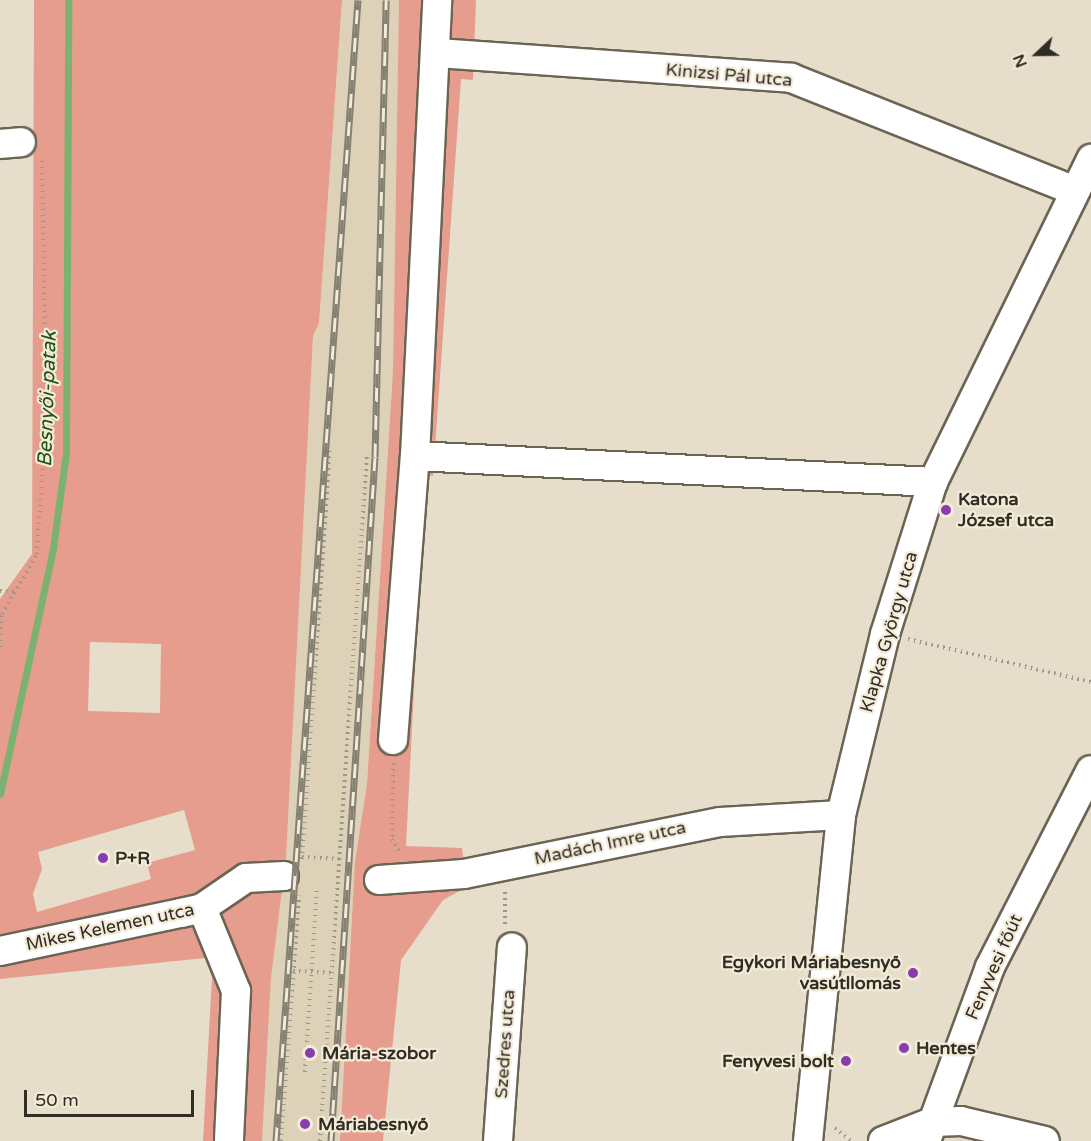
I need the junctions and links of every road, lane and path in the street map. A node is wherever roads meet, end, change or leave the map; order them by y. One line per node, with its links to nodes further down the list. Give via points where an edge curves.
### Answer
1 (437, 0): 2 (street)
2 (437, 52): 5 (street, Kinizsi Pál utca, via 791,78); 8 (street)
3 (10, 143): 11 (path, via 42,140 46,420 37,554)
4 (1091, 159): 5 (street, Klapka György utca)
5 (1072, 190): 9 (street, Klapka György utca)
6 (330, 452): 20 (path)
7 (366, 454): 18 (path)
8 (415, 456): 9 (street); 15 (street)
9 (933, 482): 12 (street, Klapka György utca)
10 (0, 591): 11 (path)
11 (16, 592): 13 (path, via 2,614)
12 (885, 634): 14 (path); 17 (street, Klapka György utca)
13 (0, 647)
14 (1091, 682)
15 (393, 740): 21 (path, via 392,839)
16 (1091, 770): 31 (street, Fenyvesi főút, via 990,967)
17 (841, 815): 19 (street, Madách Imre utca, via 720,822); 36 (street, Klapka György utca)
18 (339, 859): 20 (path); 29 (path)
19 (505, 865): 21 (street, Madách Imre utca); 25 (path, via 505,923)
20 (296, 873): 24 (street, Mikes Kelemen utca, via 246,878); 27 (path)
21 (423, 879): 22 (street, Madách Imre utca)
22 (379, 880)
23 (317, 887): 28 (path)
24 (202, 908): 26 (street, Mikes Kelemen utca); 32 (street, via 236,991)
25 (512, 948): 35 (street, Szedres utca)
26 (0, 951)
27 (293, 970): 28 (path); 33 (path)
28 (312, 971): 29 (path); 30 (path)
29 (332, 973): 34 (path)
30 (305, 1072)
31 (929, 1132): 37 (street); 38 (street, via 961,1121)
32 (229, 1141)
33 (281, 1141)
34 (320, 1141)
35 (498, 1141)
36 (808, 1141)
37 (884, 1141)
38 (1045, 1141)

